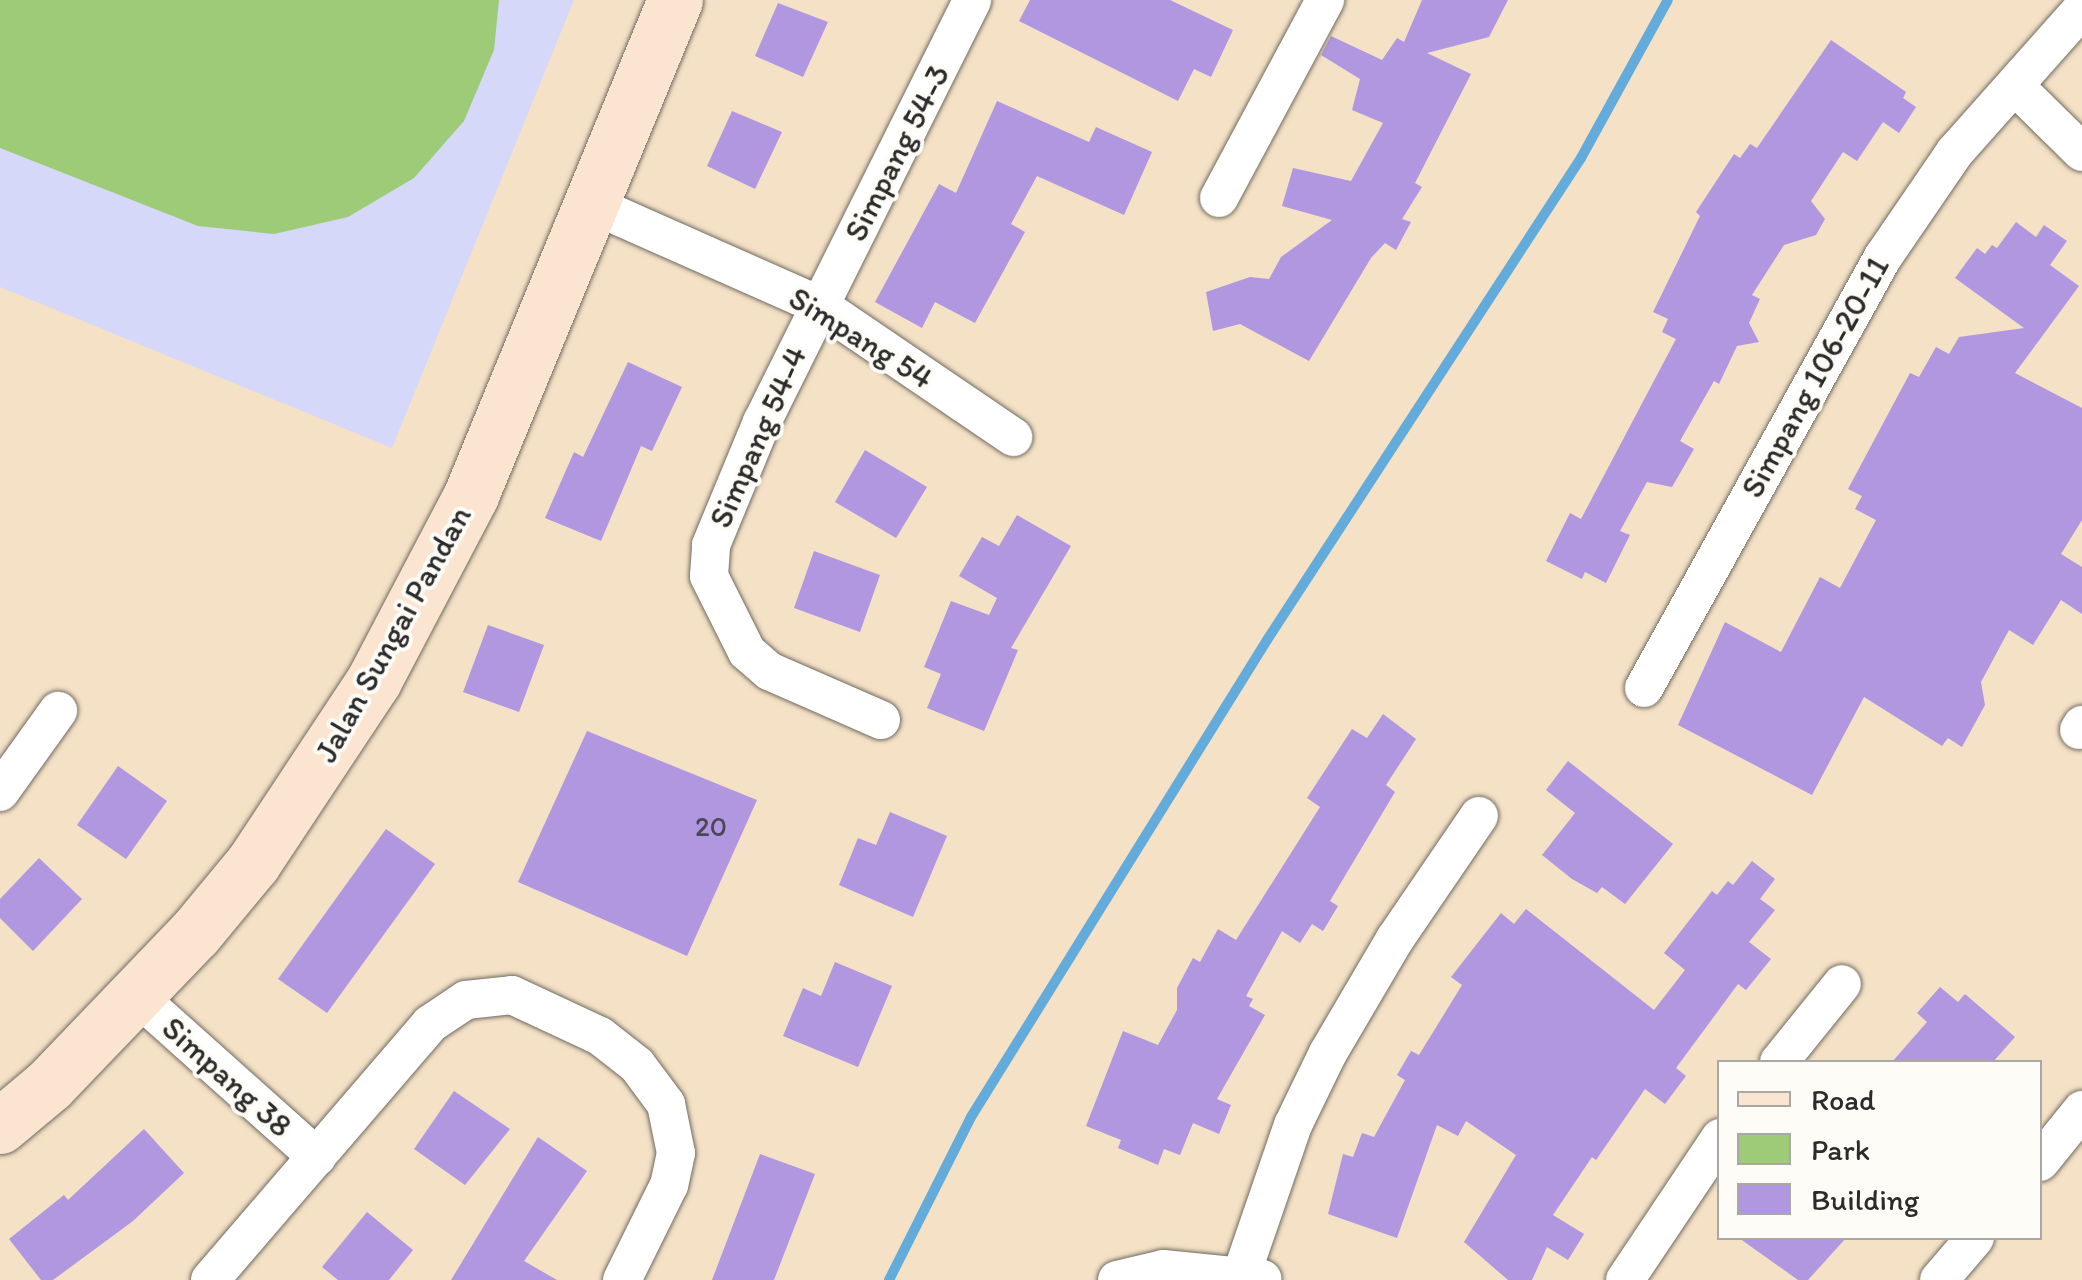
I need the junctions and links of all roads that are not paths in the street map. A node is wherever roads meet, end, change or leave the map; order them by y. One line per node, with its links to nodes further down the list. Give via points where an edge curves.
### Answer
1 (675, 0): 8 (street, Jalan Sungai Pandan)
2 (972, 0): 9 (street, Simpang 54-3)
3 (1325, 0): 7 (street)
4 (2082, 10): 5 (street, Simpang 106-20-11)
5 (2018, 88): 6 (street); 11 (street, Simpang 106-20-11, via 1954,152 1882,256)
6 (2082, 152)
7 (1219, 198)
8 (591, 204): 9 (street, Simpang 54); 17 (street, Jalan Sungai Pandan, via 471,495 374,680 253,863)
9 (819, 305): 10 (street, Simpang 54); 13 (street, Simpang 54-4, via 720,518 709,576 732,630 770,671)
10 (1013, 437)
11 (1644, 688)
12 (58, 710): 14 (street)
13 (881, 720)
14 (0, 792)
15 (1479, 816): 25 (street, via 1394,939 1328,1053 1287,1140)
16 (1842, 984): 18 (street)
17 (138, 997): 20 (street, Jalan Sungai Pandan); 22 (street, Simpang 38)
18 (1781, 1060)
19 (2082, 1110): 23 (street)
20 (0, 1126)
21 (1717, 1142): 29 (street)
22 (317, 1158): 26 (street); 27 (street, via 445,1010 484,996 536,1004 609,1043 666,1104 676,1154 669,1185)
23 (2042, 1160)
24 (1974, 1240): 30 (street)
25 (1253, 1276): 28 (street, via 1141,1269)
26 (210, 1280)
27 (622, 1280)
28 (1117, 1280)
29 (1625, 1280)
30 (1939, 1280)

